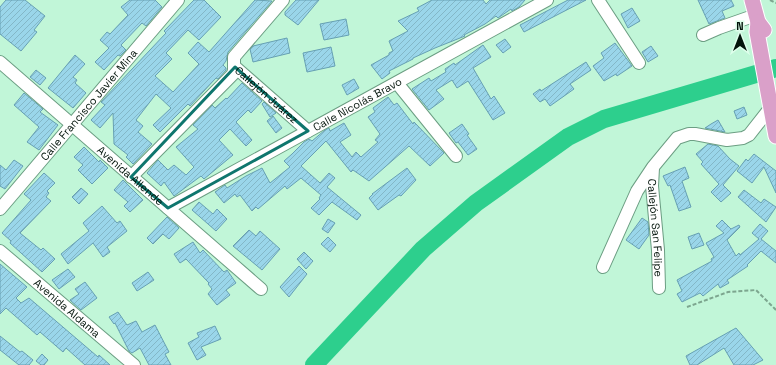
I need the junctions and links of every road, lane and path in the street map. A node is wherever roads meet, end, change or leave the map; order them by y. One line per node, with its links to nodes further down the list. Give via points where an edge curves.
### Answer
1 (178, 0): 15 (street, Calle Francisco Javier Mina)
2 (283, 0): 12 (street, Callejón Juárez, via 234,57)
3 (545, 0): 13 (street, Calle Nicolás Bravo)
4 (598, 0): 11 (street)
5 (752, 0): 8 (main road)
6 (770, 0): 7 (path)
7 (776, 3)
8 (759, 25): 9 (street, via 719,28); 14 (main road)
9 (703, 36)
10 (0, 62): 15 (street, Avenida Allende)
11 (639, 63)
12 (235, 67): 16 (street, Callejón Juárez); 20 (street, via 233,74)
13 (397, 83): 16 (street, Calle Nicolás Bravo); 18 (street)
14 (773, 99): 17 (main road); 19 (street, via 749,135 727,140 689,134 678,138)
15 (71, 124): 20 (street, Avenida Allende); 21 (street, Calle Francisco Javier Mina)
16 (308, 131): 22 (street, Calle Nicolás Bravo)
17 (776, 136)
18 (456, 156)
19 (653, 167): 24 (street, via 637,191); 25 (street, Callejón San Felipe)
20 (131, 176): 22 (street, Avenida Allende)
21 (0, 208)
22 (168, 208): 26 (street, Avenida Allende)
23 (0, 251): 29 (street, Avenida Aldama)
24 (603, 267)
25 (659, 288)
26 (261, 289)
27 (687, 307): 28 (path, via 728,292 756,290)
28 (776, 310)
29 (134, 365)

